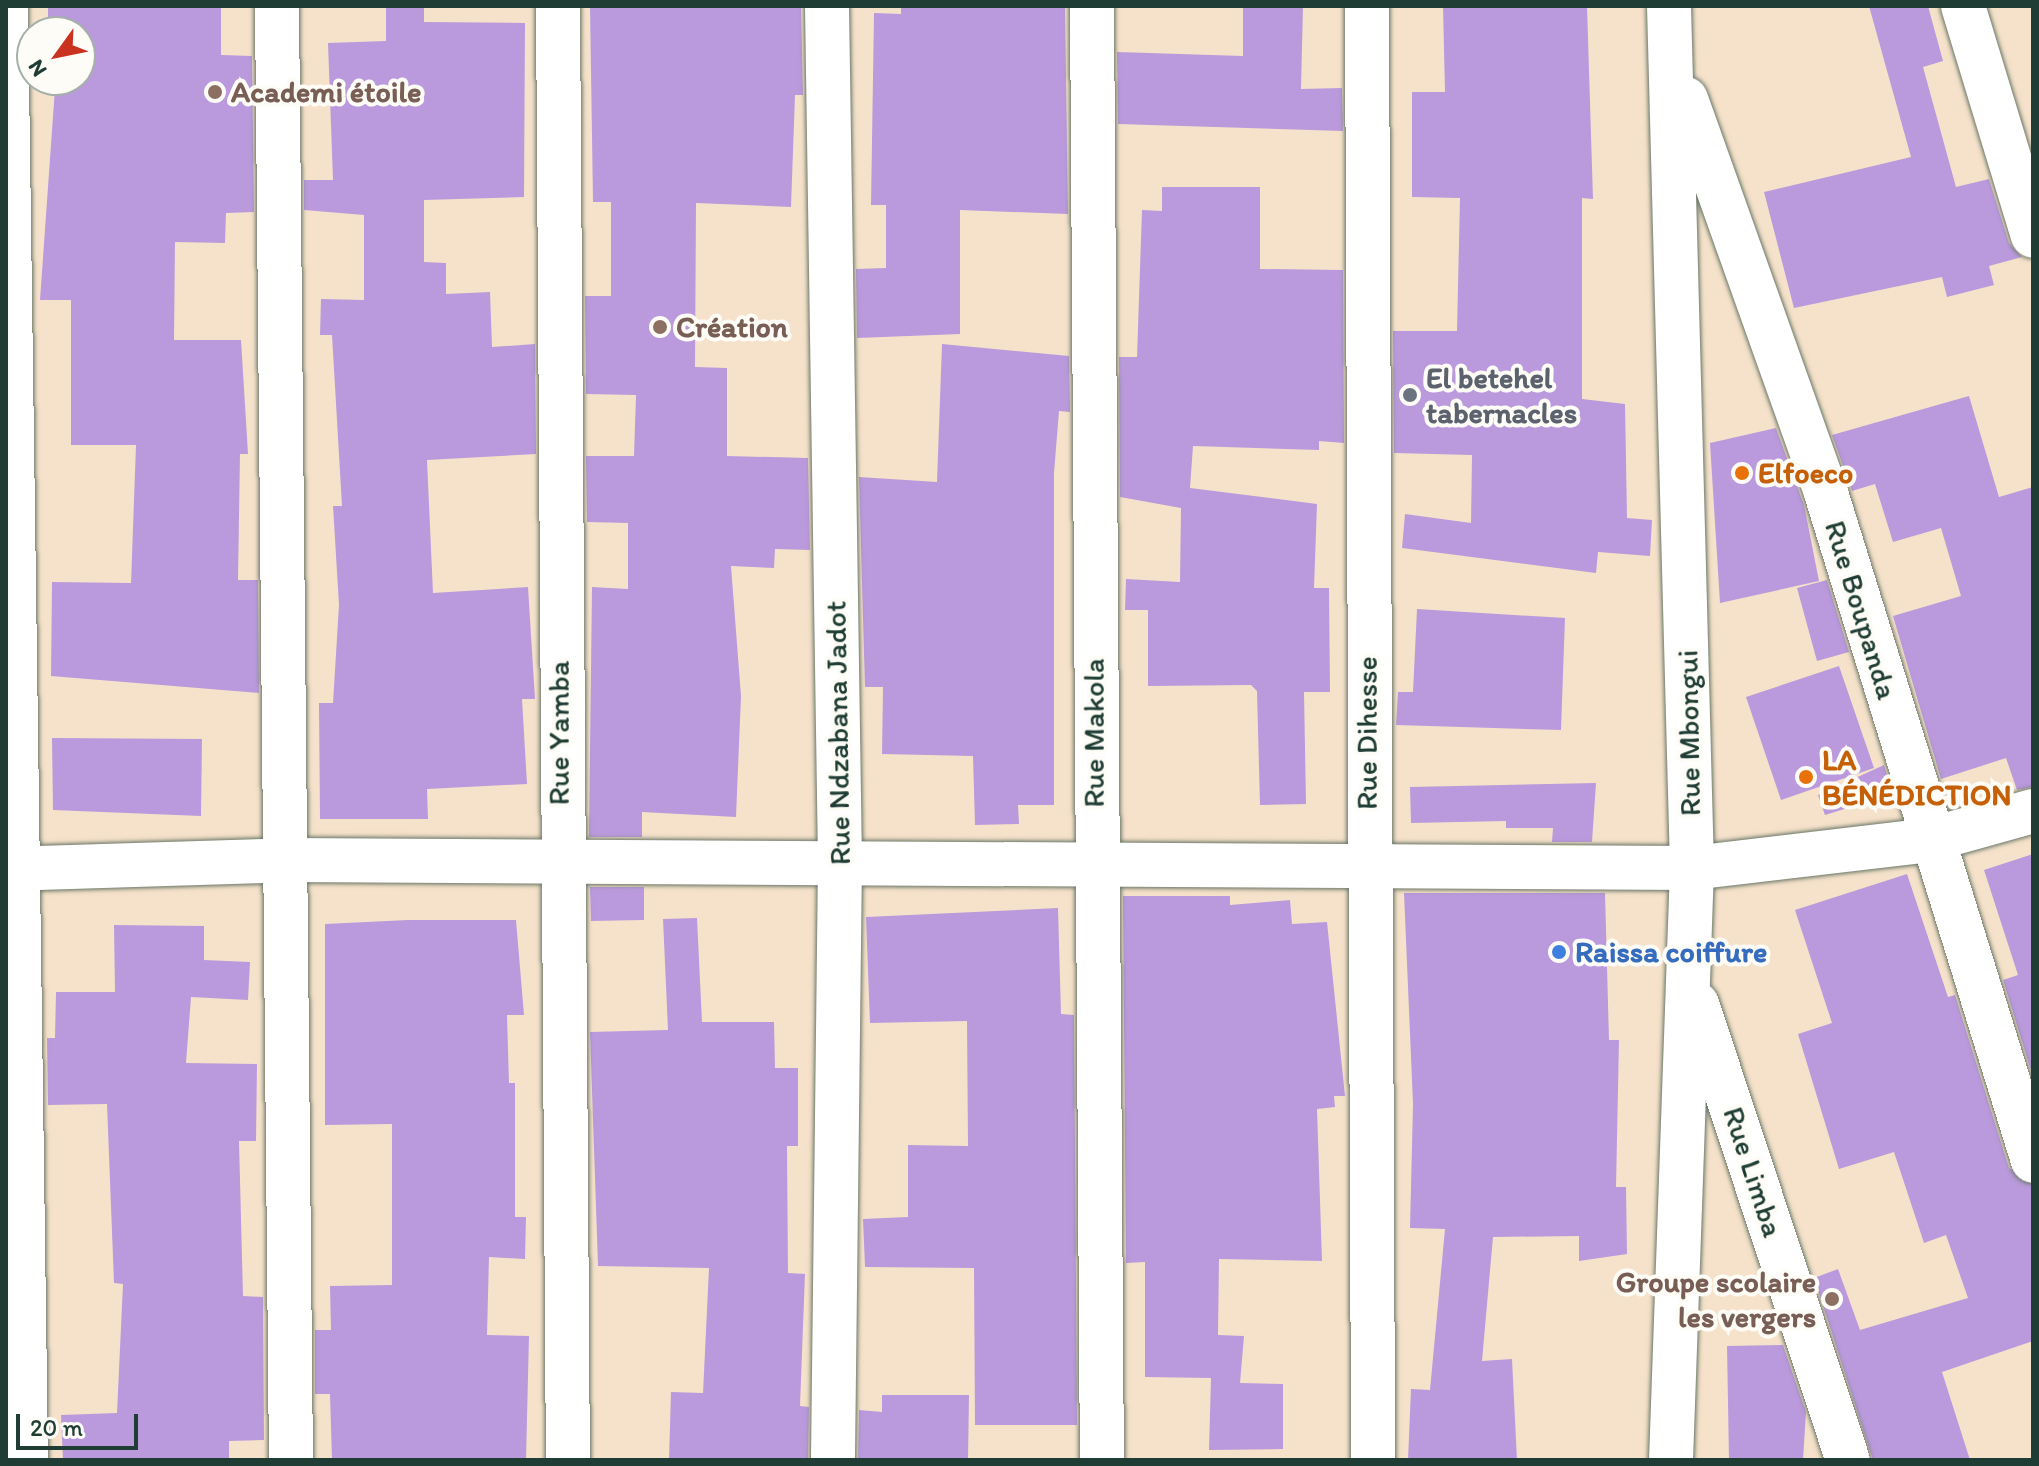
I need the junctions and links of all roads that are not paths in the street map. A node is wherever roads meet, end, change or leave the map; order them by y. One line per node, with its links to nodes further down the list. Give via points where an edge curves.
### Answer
1 (6, 6): 19 (street)
2 (277, 6): 13 (street)
3 (558, 6): 17 (street, Rue Yamba)
4 (827, 6): 14 (street, Rue Ndzabana Jadot)
5 (1092, 6): 15 (street, Rue Makola)
6 (1367, 6): 16 (street, Rue Dihesse)
7 (1669, 6): 9 (street, Rue Mbongui)
8 (1963, 6): 10 (street)
9 (1673, 64): 12 (street, Rue Boupanda, via 1826,493); 18 (street, Rue Mbongui)
10 (2033, 236)
11 (2033, 811): 12 (street)
12 (1929, 840): 18 (street); 21 (street, Rue Boupanda)
13 (288, 860): 17 (street); 19 (street); 23 (street)
14 (840, 860): 15 (street); 17 (street); 25 (street, Rue Ndzabana Jadot)
15 (1094, 863): 16 (street); 26 (street, Rue Makola)
16 (1366, 865): 18 (street); 27 (street, Rue Dihesse)
17 (559, 866): 24 (street, Rue Yamba)
18 (1692, 868): 20 (street, Rue Mbongui)
19 (14, 869): 22 (street)
20 (1688, 976): 28 (street, Rue Mbongui); 29 (street, Rue Limba)
21 (2033, 1161)
22 (26, 1460)
23 (291, 1460)
24 (568, 1460)
25 (833, 1460)
26 (1102, 1460)
27 (1373, 1460)
28 (1671, 1460)
29 (1848, 1460)

